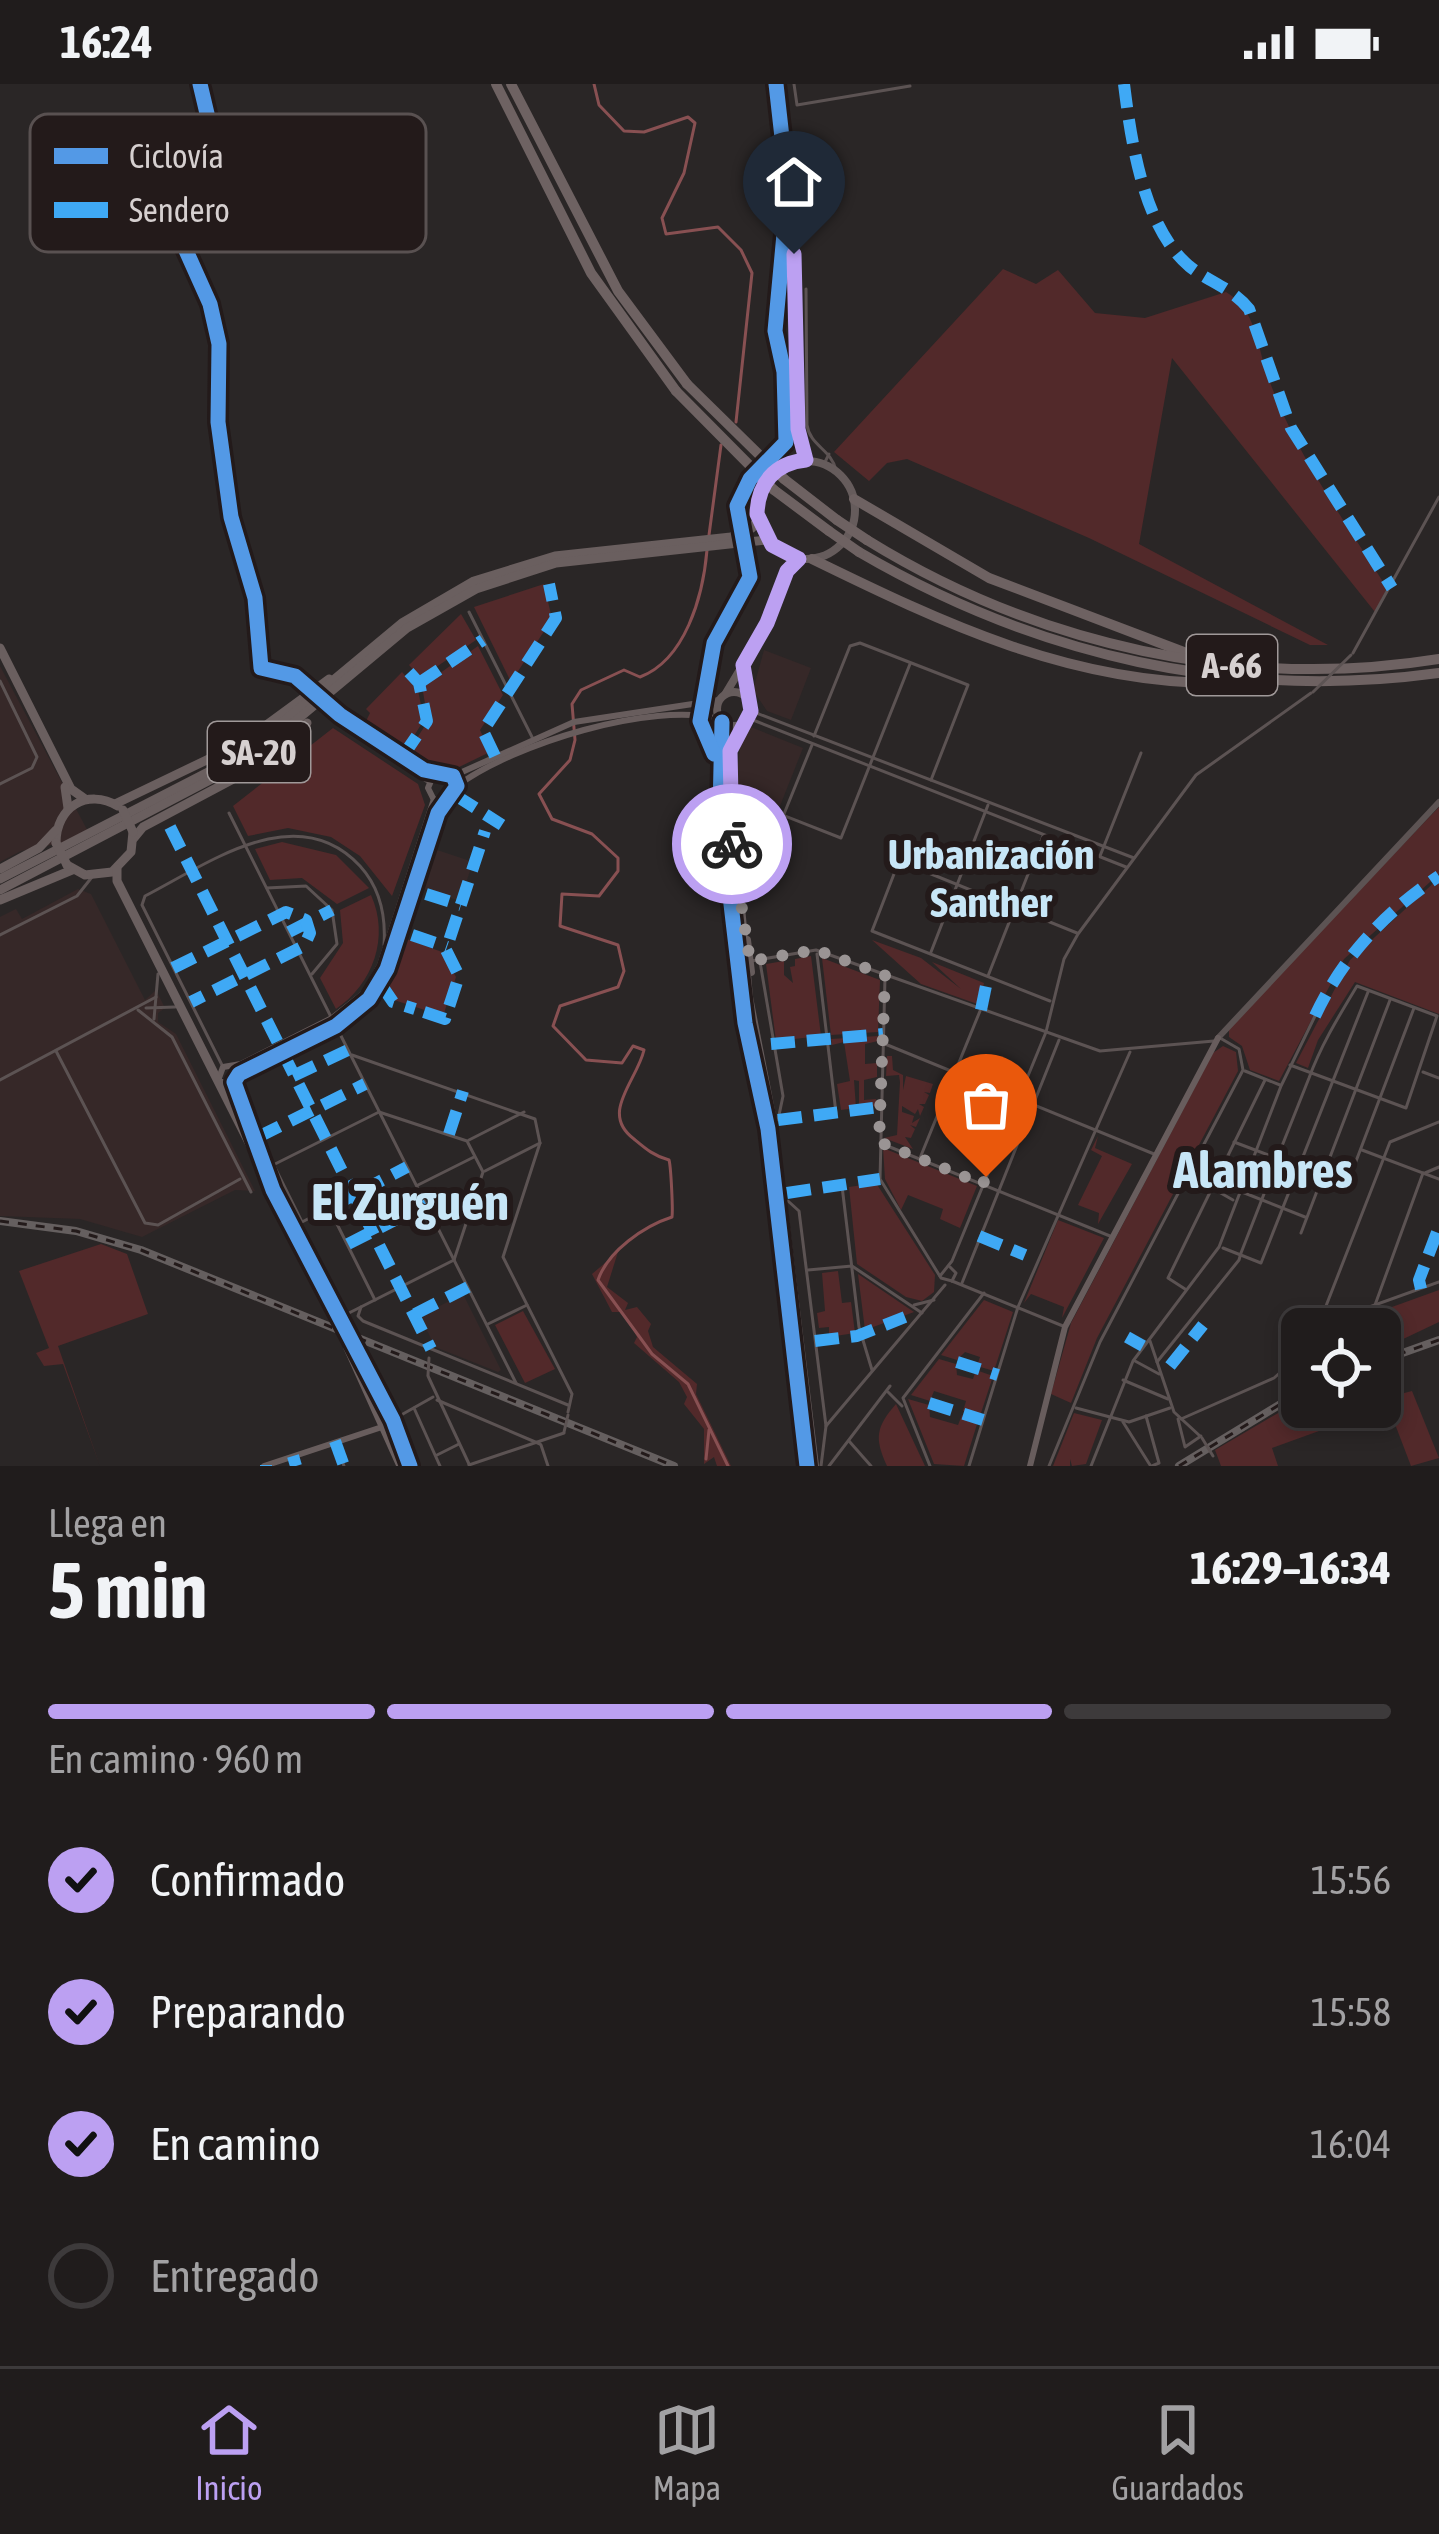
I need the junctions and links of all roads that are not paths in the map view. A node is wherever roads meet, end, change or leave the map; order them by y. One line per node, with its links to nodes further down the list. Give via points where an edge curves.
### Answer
1 (496, 84): 7 (highway, A-66, via 591,273)
2 (511, 84): 7 (highway, A-66, via 618,291)
3 (785, 84): 4 (street, via 797,105); 5 (main road); 5 (main road)
4 (910, 86)
5 (793, 217): 8 (main road)
6 (806, 289): 9 (street, via 806,425)
7 (682, 388): 17 (highway, A-66, bridge); 17 (highway, A-66, bridge, via 774,490)
8 (798, 429): 10 (main road); 11 (main road)
9 (829, 452): 12 (street); 13 (street)
10 (806, 460): 11 (main road); 12 (main road)
11 (792, 462): 16 (main road, via 763,486)
12 (824, 464): 13 (main road)
13 (836, 470): 15 (main road)
14 (1439, 497): 73 (street, bridge, via 1351,655 1313,692 1208,764)
15 (854, 499): 22 (main road, via 848,536); 31 (highway, via 959,564 1167,648 1247,663)
16 (758, 520): 18 (main road); 19 (highway, SA-20)
17 (833, 525): 31 (highway, A-66, bridge, via 957,590 1104,642 1241,666); 35 (highway, A-66, bridge, via 859,552 952,603 1101,656 1195,675)
18 (767, 540): 19 (highway, SA-20); 21 (main road)
19 (715, 544): 20 (highway, SA-20)
20 (609, 553): 26 (highway, SA-20, via 535,560 473,581); 32 (highway, SA-20, via 476,589 407,628)
21 (785, 554): 22 (main road); 23 (main road)
22 (806, 559): 23 (main road); 35 (highway, via 1078,670 1168,682)
23 (787, 571): 30 (main road)
24 (469, 611): 44 (street)
25 (0, 648): 57 (highway, via 70,789)
26 (367, 651): 61 (highway, via 242,743); 81 (highway, SA-20, via 247,752)
27 (0, 659): 62 (highway, via 68,793)
28 (1439, 659): 31 (highway, A-66)
29 (911, 662): 43 (street, via 854,642); 48 (street); 52 (street, via 968,686)
30 (743, 665): 36 (main road); 37 (main road)
31 (1371, 667)
32 (359, 668): 67 (highway, via 268,758); 85 (highway, SA-20, via 250,759)
33 (1439, 673): 35 (highway, A-66)
34 (0, 681): 53 (street, via 37,753 32,768)
35 (1337, 682)
36 (723, 696): 37 (main road); 38 (main road); 41 (main road)
37 (746, 696): 40 (main road)
38 (692, 711): 41 (main road); 44 (main road, via 594,723)
39 (343, 717): 51 (street)
40 (747, 718): 41 (main road); 43 (street); 45 (street); 46 (main road)
41 (722, 721): 46 (main road)
42 (338, 722): 51 (street)
43 (814, 736): 48 (street)
44 (534, 741): 50 (main road); 54 (main road)
45 (812, 744): 49 (street); 65 (street)
46 (730, 751): 55 (main road)
47 (1141, 753): 70 (street)
48 (872, 759): 49 (street); 52 (street)
49 (869, 766): 63 (street); 65 (street, via 841,838)
50 (453, 776): 51 (main road); 54 (main road)
51 (431, 779): 56 (main road)
52 (930, 782): 60 (street)
53 (0, 784)
54 (457, 786): 58 (main road)
55 (727, 794): 65 (street); 86 (main road)
56 (434, 799): 58 (main road); 93 (main road)
57 (85, 800): 61 (highway); 62 (highway)
58 (444, 802): 112 (main road, via 387,970 369,999)
59 (1439, 802): 114 (street)
60 (988, 805): 63 (street); 70 (street)
61 (119, 807): 67 (highway, bridge)
62 (68, 808): 66 (highway)
63 (986, 812): 68 (street); 82 (street)
64 (229, 814): 69 (street)
65 (784, 816)
66 (56, 830): 76 (highway); 77 (highway, bridge)
67 (134, 835): 78 (highway)
68 (1044, 835): 71 (street); 87 (street)
69 (245, 845): 83 (street); 93 (street, via 296,835 345,852 378,893); 131 (street, via 142,901)
70 (1104, 850): 71 (street); 72 (street)
71 (1100, 856): 74 (street)
72 (1118, 856): 73 (street); 75 (street)
73 (1134, 858): 75 (street)
74 (1111, 863): 75 (street); 80 (street)
75 (1128, 866): 80 (street)
76 (0, 869)
77 (73, 869): 79 (highway); 84 (street); 85 (highway)
78 (117, 869): 79 (highway); 131 (highway, via 209,1064)
79 (98, 876): 84 (street); 95 (highway, via 113,886)
80 (1121, 876): 89 (street)
81 (0, 879)
82 (958, 884): 87 (street); 92 (street); 92 (street, via 899,861 872,931)
83 (267, 888): 96 (street); 96 (street, via 305,886 332,910 337,944)
84 (81, 893): 90 (street)
85 (0, 895)
86 (739, 906): 88 (main road); 94 (main road)
87 (1016, 906): 89 (street); 98 (street)
88 (741, 931): 94 (main road); 99 (main road)
89 (1078, 934): 103 (street)
90 (0, 935)
91 (816, 950): 94 (street); 97 (street); 147 (street)
92 (930, 954): 98 (street)
93 (382, 957): 112 (main road, via 365,992)
94 (754, 960): 99 (main road); 108 (main road); 151 (street, via 783,1096)
95 (158, 974): 101 (street); 105 (highway)
96 (311, 975): 112 (street)
97 (885, 975): 109 (street); 119 (street)
98 (988, 976): 103 (street)
99 (748, 988): 108 (main road)
100 (1368, 991): 102 (street); 129 (street, via 1358,986); 136 (street)
101 (156, 997): 104 (street); 107 (street)
102 (1390, 999): 106 (street); 138 (street)
103 (1053, 1002): 115 (street)
104 (154, 1005): 105 (street); 107 (street); 113 (street)
105 (175, 1006): 121 (highway)
106 (1414, 1008): 111 (street); 141 (street)
107 (138, 1010): 113 (street); 120 (street)
108 (752, 1010): 139 (main road)
109 (981, 1010): 115 (street); 128 (street)
110 (1315, 1016): 125 (street)
111 (1437, 1016): 130 (street)
112 (334, 1022): 123 (street); 131 (main road); 134 (main road)
113 (154, 1024): 175 (street, via 172,1037)
114 (1225, 1029): 117 (street); 118 (street)
115 (1046, 1032): 116 (street); 140 (street)
116 (1060, 1037): 122 (street); 142 (street)
117 (1217, 1039): 118 (street); 122 (street); 162 (main road)
118 (1228, 1041): 126 (street, via 1239,1049)
119 (883, 1043): 128 (street); 156 (street)
120 (56, 1051): 133 (street); 175 (street, via 149,1225)
121 (197, 1051): 131 (main road); 150 (highway)
122 (1130, 1051): 153 (street)
123 (350, 1054): 124 (street); 127 (street)
124 (370, 1060): 127 (street); 143 (street)
125 (1290, 1065): 129 (street); 137 (street)
126 (1243, 1070): 135 (street); 173 (street)
127 (359, 1072): 144 (street)
128 (955, 1072): 140 (street); 165 (street)
129 (1311, 1072): 136 (street); 167 (street)
130 (1421, 1072): 132 (street); 141 (street, via 1406,1108)
131 (223, 1074): 134 (main road); 134 (main road); 150 (main road); 181 (highway)
132 (1439, 1078)
133 (0, 1080)
134 (236, 1080): 146 (street)
135 (1265, 1080): 137 (street); 157 (street)
136 (1333, 1081): 138 (street); 170 (street)
137 (1281, 1086): 161 (street)
138 (1357, 1090): 141 (street); 174 (street)
139 (768, 1091): 151 (main road); 191 (main road)
140 (1018, 1098): 142 (street); 177 (street)
141 (1379, 1099): 160 (street)
142 (1033, 1104): 153 (street); 182 (street)
143 (512, 1108): 145 (street); 149 (street)
144 (379, 1112): 148 (street); 154 (street); 168 (street)
145 (524, 1112): 149 (street); 158 (street, via 539,1126)
146 (246, 1113): 168 (street); 181 (street)
147 (836, 1113)
148 (401, 1118): 154 (street); 155 (street)
149 (513, 1118): 155 (street)
150 (231, 1120): 223 (highway)
151 (778, 1120): 186 (main road)
152 (1439, 1122): 166 (street, via 1392,1139)
153 (1097, 1130): 162 (street); 189 (street)
154 (390, 1133): 178 (street)
155 (467, 1141): 163 (street)
156 (879, 1142): 165 (street); 199 (street, via 886,1196)
157 (1234, 1142): 161 (street); 180 (street)
158 (540, 1143): 159 (street); 164 (street)
159 (528, 1149): 164 (street); 171 (street)
160 (1360, 1149): 166 (street); 174 (street, via 1347,1185)
161 (1255, 1152): 167 (street); 183 (street)
162 (1156, 1154): 193 (main road)
163 (476, 1156): 171 (street); 178 (street)
164 (536, 1156): 214 (street, via 503,1255)
165 (920, 1158): 177 (street)
166 (1383, 1158): 172 (street); 219 (street)
167 (1277, 1159): 170 (street); 185 (street)
168 (272, 1165): 213 (street, via 302,1222 329,1208)
169 (1439, 1167): 172 (street)
170 (1300, 1168): 174 (street); 188 (street)
171 (483, 1172): 194 (street)
172 (1423, 1173): 176 (street); 216 (street)
173 (1188, 1174): 180 (street); 245 (street)
174 (1324, 1176): 190 (street)
175 (240, 1179): 184 (street)
176 (1439, 1179)
177 (983, 1184): 182 (street); 201 (street)
178 (417, 1185): 195 (street)
179 (842, 1186): 200 (street)
180 (1212, 1188): 187 (street); 209 (street, via 1168,1280)
181 (273, 1190): 223 (highway)
182 (998, 1190): 189 (street); 203 (street)
183 (1240, 1191): 185 (street); 187 (street)
184 (250, 1192)
185 (1262, 1200): 188 (street); 197 (street)
186 (788, 1201): 191 (main road); 202 (street, via 799,1211); 206 (main road)
187 (1237, 1201): 196 (street)
188 (1283, 1208): 190 (street); 197 (street, via 1261,1263)
189 (1057, 1214): 193 (street); 218 (street)
190 (1307, 1218): 192 (street)
191 (787, 1229): 206 (main road)
192 (1301, 1233)
193 (1112, 1237): 225 (main road)
194 (461, 1238): 195 (street); 198 (street)
195 (444, 1240): 198 (street)
196 (1219, 1246): 197 (street); 209 (street)
197 (1240, 1255): 229 (street)
198 (454, 1260): 213 (street); 224 (street)
199 (933, 1264): 201 (street); 204 (street)
200 (852, 1266): 202 (street); 215 (street); 231 (street)
201 (945, 1267): 204 (street); 205 (street)
202 (806, 1270): 247 (street)
203 (965, 1270): 205 (street); 208 (street)
204 (940, 1277): 205 (street); 210 (street)
205 (952, 1279): 208 (street); 210 (street)
206 (794, 1281): 270 (main road)
207 (1439, 1282): 216 (street)
208 (963, 1284): 211 (street)
209 (1187, 1290): 226 (street)
210 (940, 1292): 212 (street)
211 (984, 1293): 218 (street); 241 (street)
212 (935, 1299): 215 (street); 221 (street)
213 (375, 1300): 217 (street)
214 (527, 1305): 224 (street); 240 (street, via 572,1394)
215 (910, 1305): 221 (street)
216 (1375, 1305): 220 (street)
217 (361, 1307): 222 (street); 223 (street)
218 (1018, 1307): 225 (street); 274 (street)
219 (1325, 1308)
220 (1367, 1308)
221 (924, 1315): 231 (street)
222 (360, 1320): 223 (street); 227 (street)
223 (340, 1322): 252 (highway, bridge, via 381,1407)
224 (487, 1325): 230 (street)
225 (1065, 1327): 275 (main road)
226 (1149, 1339): 228 (street); 229 (street)
227 (431, 1349): 234 (street); 237 (street, bridge)
228 (1133, 1360): 233 (street); 235 (street)
229 (1157, 1362): 233 (street)
230 (508, 1367): 234 (street); 236 (street)
231 (873, 1371): 242 (street)
232 (1281, 1372): 250 (street)
233 (1161, 1375): 238 (street)
234 (499, 1376): 236 (street)
235 (1123, 1380): 238 (street); 249 (street)
236 (516, 1383): 240 (street)
237 (436, 1398): 239 (street); 244 (street); 246 (street)
238 (1169, 1400): 243 (street)
239 (449, 1406): 246 (street); 255 (street)
240 (570, 1406): 259 (street, bridge, via 564,1432)
241 (902, 1406): 256 (street, via 888,1388); 273 (street)
242 (841, 1407): 247 (street); 253 (street)
243 (1172, 1407): 248 (street); 250 (street)
244 (414, 1408): 252 (street); 261 (street)
245 (1073, 1408): 249 (street); 276 (street)
246 (444, 1411): 258 (street)
247 (823, 1413): 253 (street)
248 (1146, 1416): 251 (street); 278 (street, via 1159,1462)
249 (1107, 1417): 251 (street); 277 (street)
250 (1180, 1419): 254 (street); 254 (street, via 1185,1447)
251 (1122, 1420): 278 (street)
252 (378, 1426): 257 (main road); 267 (highway, via 396,1440)
253 (826, 1426): 270 (street)
254 (1201, 1437): 279 (street, bridge)
255 (531, 1438): 259 (street); 260 (street)
256 (848, 1440): 271 (street); 272 (street)
257 (335, 1441): 262 (main road); 266 (street)
258 (461, 1444): 261 (street); 263 (street)
259 (540, 1444): 260 (street); 269 (street)
260 (532, 1446): 263 (street)
261 (437, 1455): 268 (street)
262 (292, 1456): 264 (main road); 265 (street)
263 (470, 1465)
264 (266, 1466)
265 (296, 1466)
266 (344, 1466)
267 (405, 1466)
268 (440, 1466)
269 (548, 1466)
270 (818, 1466)
271 (829, 1466)
272 (871, 1466)
273 (930, 1466)
274 (969, 1466)
275 (1029, 1466)
276 (1047, 1466)
277 (1094, 1466)
278 (1151, 1466)
279 (1217, 1466)

